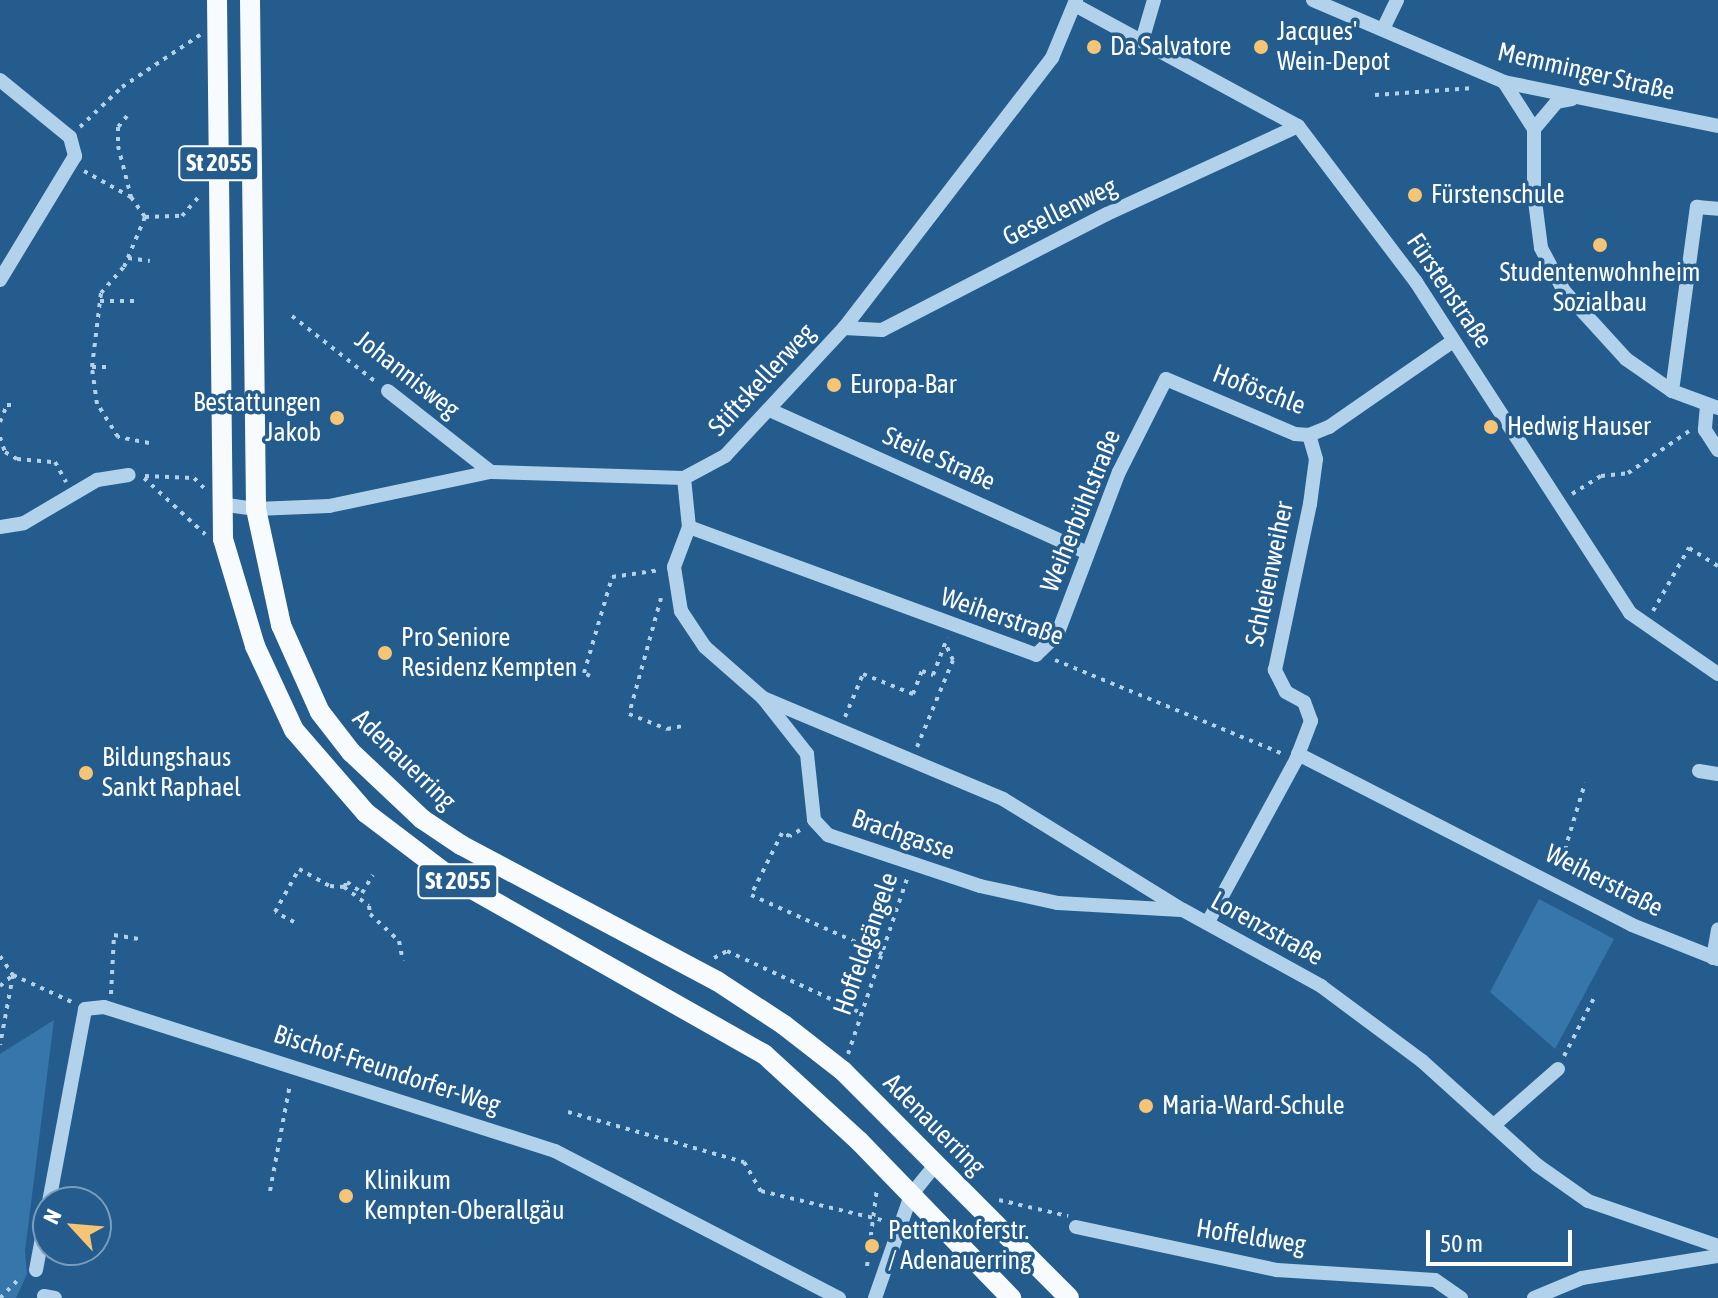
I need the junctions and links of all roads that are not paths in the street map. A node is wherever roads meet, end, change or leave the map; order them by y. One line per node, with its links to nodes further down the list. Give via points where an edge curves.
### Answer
1 (217, 0): 30 (main road, St 2055)
2 (250, 0): 29 (main road, Adenauerring / St 2055)
3 (1154, 0): 8 (street)
4 (1313, 0): 7 (street, Memminger Straße)
5 (1397, 0): 7 (street)
6 (1076, 3): 8 (street, Fürstenstraße); 17 (street, Stiftskellerweg, via 1052,58)
7 (1383, 29): 10 (street, Memminger Straße)
8 (1142, 41): 12 (street, Fürstenstraße)
9 (0, 80): 16 (street, via 75,145 70,164)
10 (1500, 80): 11 (street, Memminger Straße); 14 (street)
11 (1577, 98): 13 (street, Memminger Straße); 14 (street, via 1557,102)
12 (1298, 126): 17 (street, Gesellenweg, via 1107,214 882,330); 18 (street, Fürstenstraße, via 1390,246)
13 (1718, 126)
14 (1534, 129): 21 (street, via 1541,248 1564,291 1626,359)
15 (1718, 209): 21 (street, via 1697,207)
16 (0, 280)
17 (844, 328): 23 (street, Stiftskellerweg)
18 (1453, 341): 24 (street, Hoföschle, via 1329,427); 35 (street, Fürstenstraße, via 1630,613)
19 (1166, 379): 24 (street, Hoföschle, via 1295,434); 33 (street, Weiherbühlstraße)
20 (388, 391): 26 (street, Johannisweg)
21 (1672, 391): 22 (street)
22 (1712, 407): 25 (street, via 1703,422)
23 (772, 411): 28 (street, Stiftskellerweg, via 725,456); 33 (street, Steile Straße)
24 (1309, 435): 37 (street, Schleienweiher, via 1316,459 1310,504 1275,670 1286,692 1310,711)
25 (1718, 450)
26 (491, 472): 28 (street, Stiftskellerweg); 29 (street, Stiftskellerweg, via 329,506)
27 (136, 476): 31 (street, via 97,480 68,492 24,523)
28 (684, 478): 32 (street, Brachgasse)
29 (256, 509): 30 (street, Stiftskellerweg); 46 (main road, Adenauerring / St 2055, via 281,625 320,712 379,779 461,845 717,981 784,1025 843,1071)
30 (216, 513): 48 (main road, St 2055, via 241,602 294,730 366,813 449,876 764,1054)
31 (0, 527)
32 (689, 527): 34 (street, Weiherstraße); 36 (street, Brachgasse, via 674,567 681,611 705,647)
33 (1086, 552): 34 (street, Weiherbühlstraße, via 1057,635)
34 (1036, 655)
35 (1718, 674)
36 (763, 698): 40 (street, Lorenzstraße, via 1003,799); 40 (street, Brachgasse, via 807,754 814,820 828,835 980,886 1058,903)
37 (1297, 757): 41 (street, Schleienweiher); 43 (street, Weiherstraße, via 1632,925)
38 (1699, 771): 39 (street)
39 (1718, 774)
40 (1183, 910): 41 (street, Lorenzstraße)
41 (1208, 922): 45 (street, Lorenzstraße, via 1321,986 1422,1061)
42 (1718, 929): 43 (street)
43 (1716, 959)
44 (1558, 1069): 45 (street)
45 (1494, 1125): 50 (street, Lorenzstraße, via 1588,1201)
46 (936, 1164): 48 (street); 55 (main road, Adenauerring / St 2055)
47 (51, 1186): 52 (street, Bischof-Freundorfer-Weg, via 85,1009 110,1009 555,1151)
48 (911, 1195): 53 (street); 54 (main road, St 2055)
49 (1076, 1227): 56 (street, Hoffeldweg, via 1277,1270 1435,1280)
50 (1718, 1246)
51 (1718, 1256): 57 (street, via 1582,1278)
52 (839, 1298)
53 (875, 1298)
54 (1011, 1298)
55 (1069, 1298)
56 (1461, 1298)
57 (1534, 1298)

